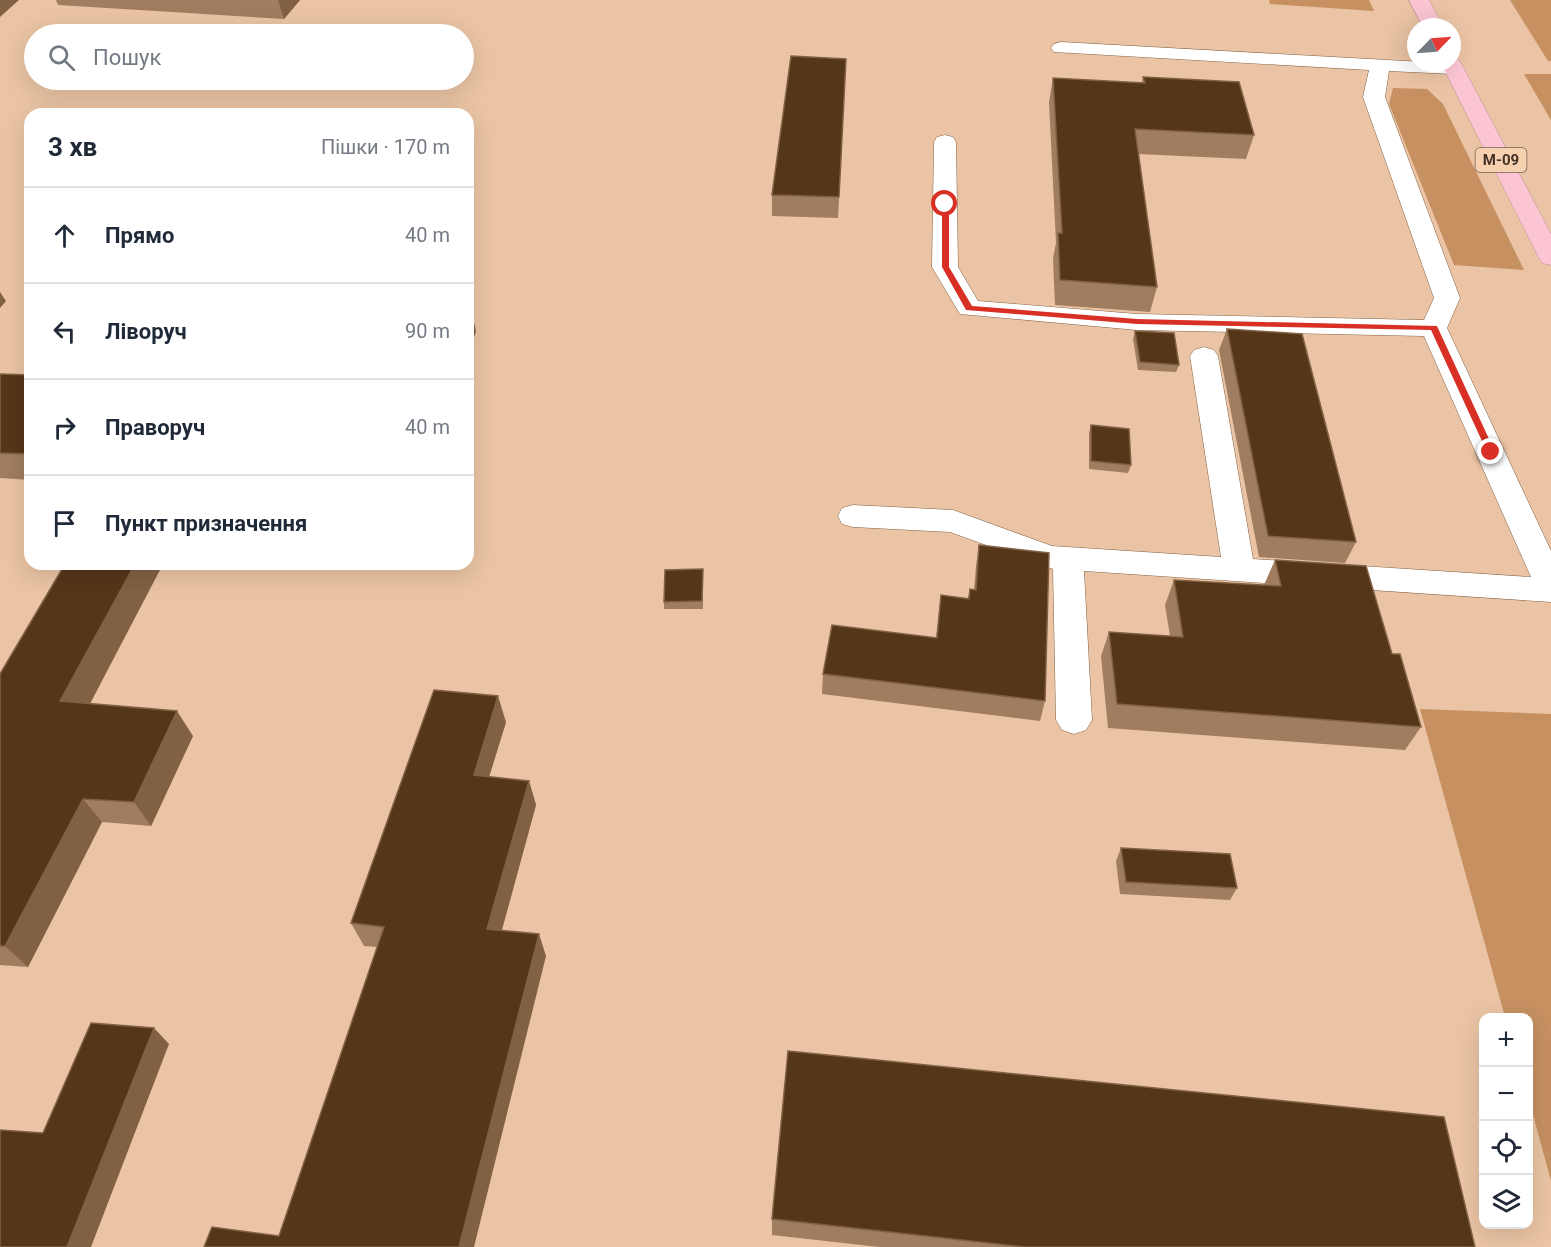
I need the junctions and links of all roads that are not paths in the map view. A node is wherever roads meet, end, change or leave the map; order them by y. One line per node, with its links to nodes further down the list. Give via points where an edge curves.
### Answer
1 (1419, 0): 2 (highway)
2 (1428, 18)
3 (1061, 48): 4 (lane)
4 (1380, 64): 5 (lane); 9 (lane, via 1374,97 1447,298)
5 (1407, 65)
6 (1455, 72): 8 (highway, М-09)
7 (945, 142): 9 (lane, via 945,267 969,308 1137,322)
8 (1551, 258)
9 (1434, 328): 14 (lane)
10 (1204, 356): 13 (lane)
11 (853, 516): 12 (lane, via 953,521 1050,557)
12 (1068, 558): 13 (lane); 16 (lane)
13 (1239, 568): 15 (lane)
14 (1551, 585)
15 (1551, 590)
16 (1074, 720)

